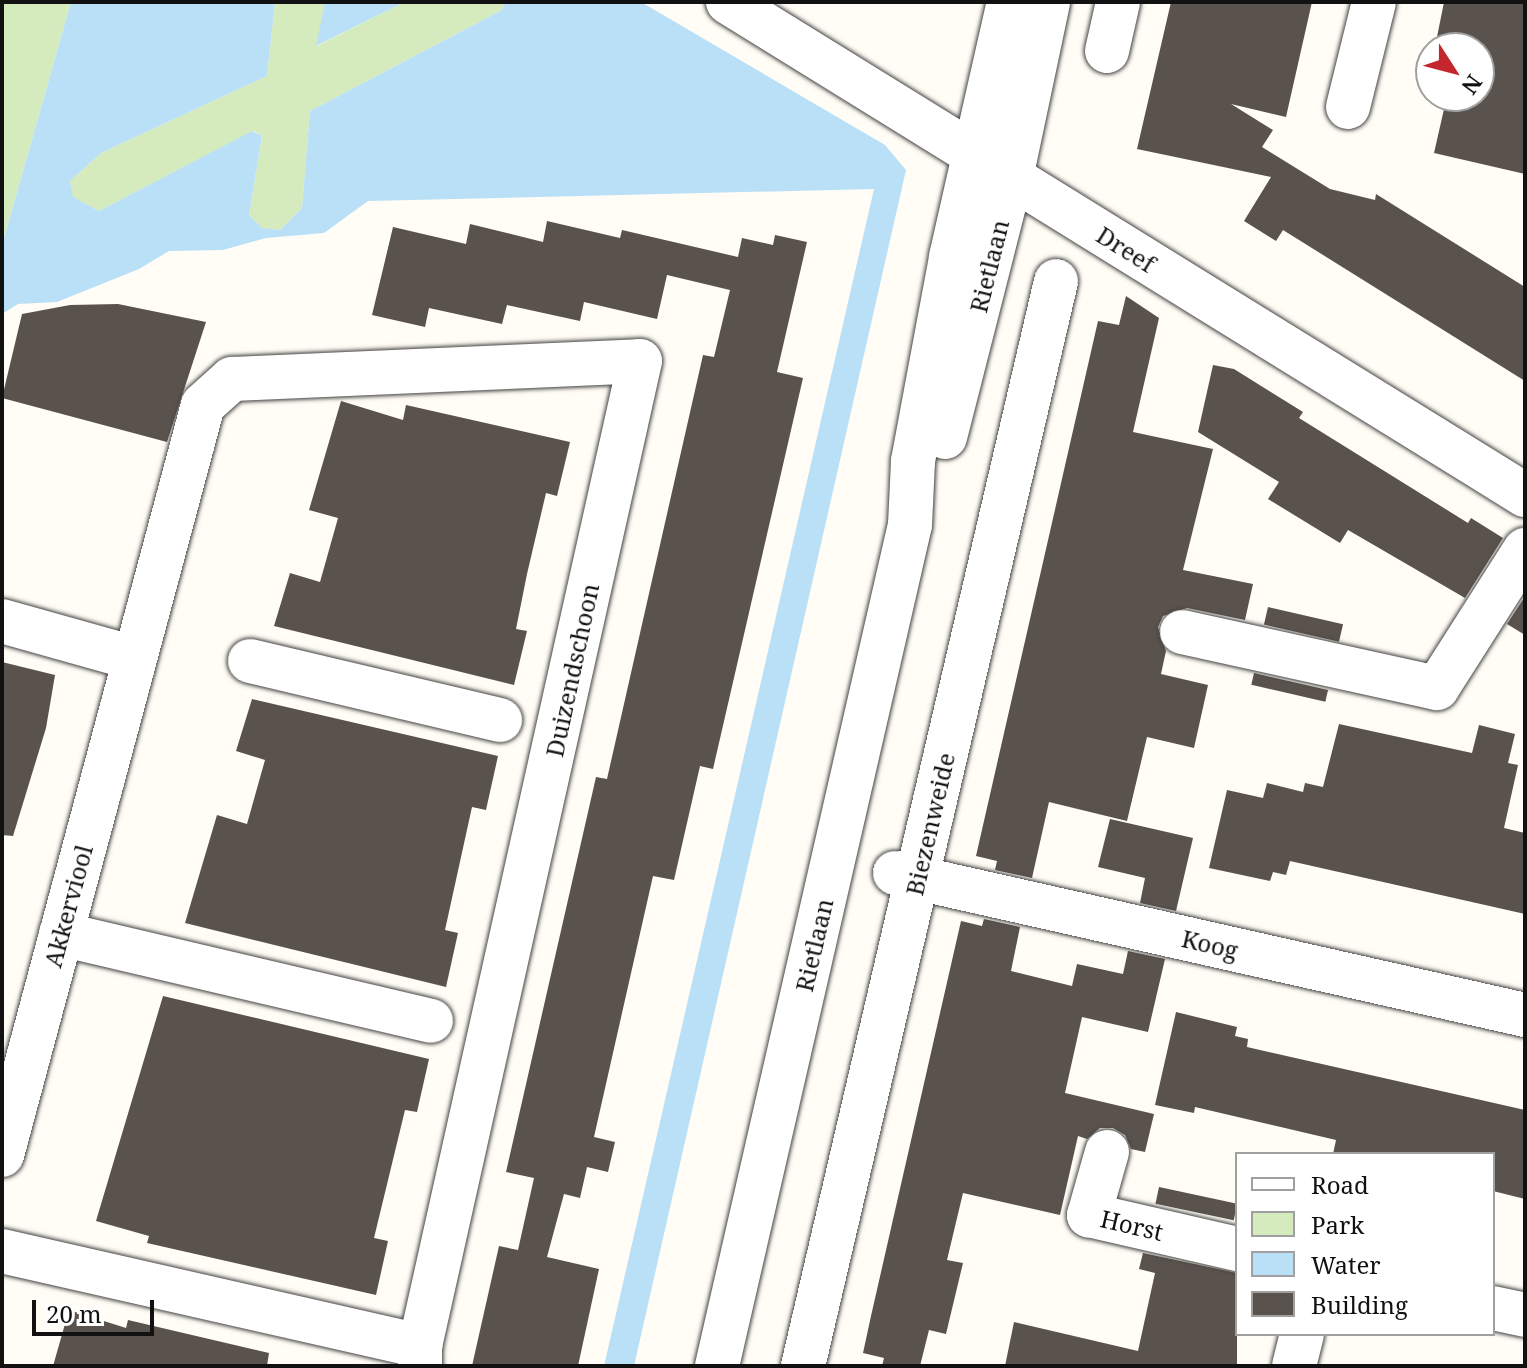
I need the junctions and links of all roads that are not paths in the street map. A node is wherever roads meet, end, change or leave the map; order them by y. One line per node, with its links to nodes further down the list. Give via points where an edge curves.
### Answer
1 (728, 2): 8 (street, Dreef)
2 (1009, 2): 8 (street, Rietlaan)
3 (1048, 2): 9 (street, Rietlaan)
4 (1118, 2): 6 (street)
5 (1374, 2): 7 (street)
6 (1107, 51)
7 (1348, 107)
8 (971, 154): 9 (street, Dreef); 13 (street, Rietlaan, via 913,461)
9 (1011, 178): 12 (street, Dreef); 13 (street, Rietlaan, via 937,465)
10 (1056, 281): 20 (street, Biezenweide)
11 (264, 377): 17 (street, Akkerviool, via 232,379 203,405); 31 (street, Duizendschoon, via 640,361)
12 (1525, 495)
13 (910, 525): 32 (street, Rietlaan)
14 (1525, 550): 16 (street, via 1437,688)
15 (2, 621): 17 (street)
16 (1182, 632)
17 (134, 658): 21 (street, Akkerviool)
18 (250, 661): 19 (street)
19 (500, 720)
20 (907, 876): 22 (street, Koog); 33 (street, Biezenweide)
21 (61, 934): 23 (street); 25 (street, Akkerviool)
22 (1525, 1015)
23 (431, 1021)
24 (1107, 1152): 26 (street, Horst, via 1089,1215)
25 (2, 1155)
26 (1235, 1249)
27 (2, 1251): 31 (street, Duizendschoon)
28 (1495, 1308): 29 (street)
29 (1525, 1315)
30 (1302, 1336): 34 (street)
31 (420, 1356)
32 (717, 1366)
33 (803, 1366)
34 (1294, 1366)

